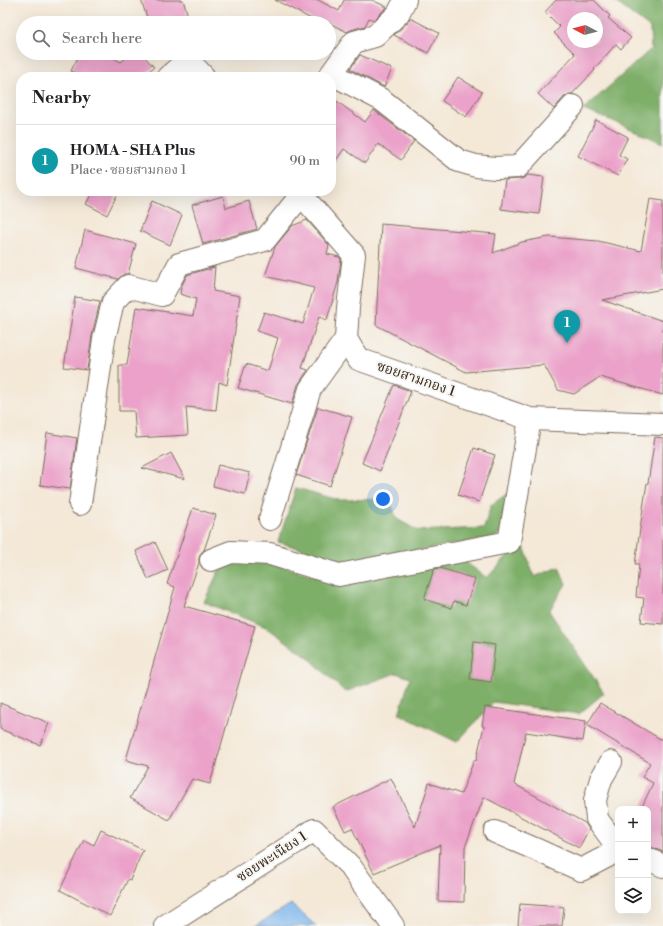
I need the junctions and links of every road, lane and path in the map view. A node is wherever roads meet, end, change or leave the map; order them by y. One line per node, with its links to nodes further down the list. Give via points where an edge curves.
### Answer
1 (405, 0): 4 (street, via 398,14 374,36 354,42)
2 (174, 72): 3 (street, via 187,63 192,64)
3 (199, 72)
4 (333, 72)
5 (336, 77): 6 (street, via 382,100 459,161 476,166 518,167)
6 (573, 106)
7 (297, 196): 12 (street, via 265,240 179,264 162,295 128,286 113,302 104,339)
8 (302, 196): 9 (street, via 354,255)
9 (346, 339): 10 (street, ซอยสามกอง 1, via 358,359); 13 (street, via 310,390)
10 (530, 418): 11 (street, ซอยสามกอง 1); 14 (street, via 509,542 339,576 270,554 231,552)
11 (663, 424)
12 (80, 504)
13 (270, 519)
14 (211, 560)
15 (611, 762): 17 (street, via 601,779 595,800 597,819)
16 (495, 832): 18 (street, via 581,870 608,856)
17 (615, 843)
18 (615, 848)
19 (651, 860): 20 (street)
20 (663, 866)
21 (165, 926): 22 (street, ซอยพะเนียง 1, via 314,830 350,866)
22 (393, 926)

